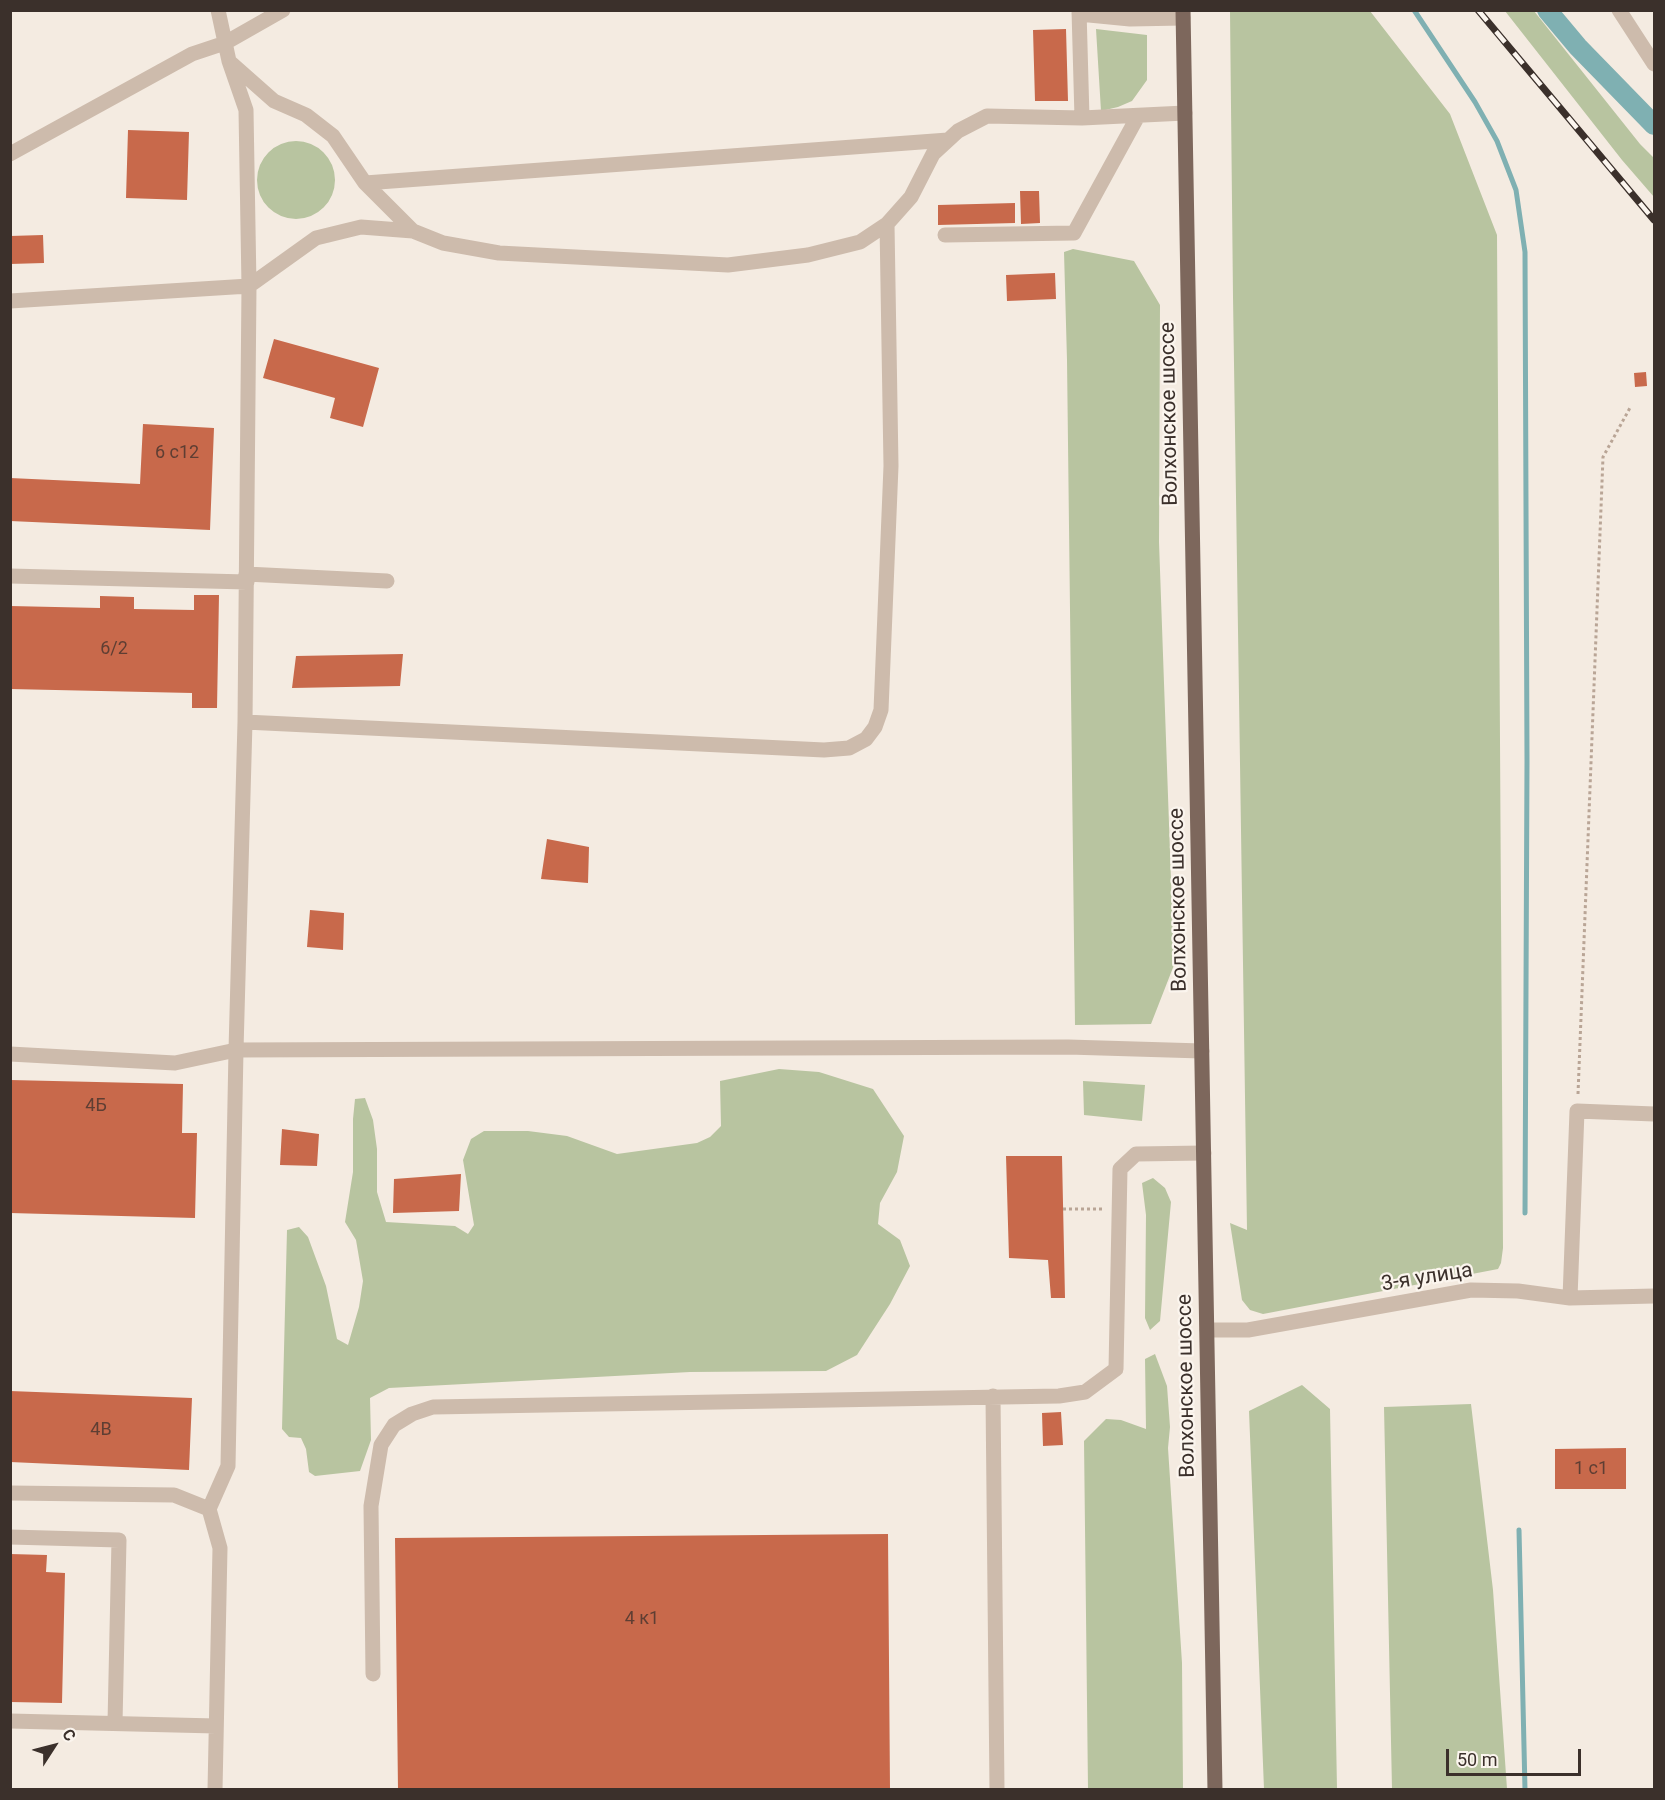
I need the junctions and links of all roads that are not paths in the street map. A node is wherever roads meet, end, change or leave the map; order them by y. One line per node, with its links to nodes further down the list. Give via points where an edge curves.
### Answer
1 (218, 10): 6 (street)
2 (283, 10): 6 (street)
3 (1618, 10): 8 (street)
4 (1079, 12): 5 (street, via 1130,19); 11 (street)
5 (1183, 14): 9 (main road, Волхонское шоссе)
6 (225, 43): 7 (street); 13 (street, via 192,54)
7 (229, 61): 14 (street, via 274,101 306,115 333,135); 18 (street, via 246,110)
8 (1654, 64)
9 (1185, 113): 10 (street); 25 (main road, Волхонское шоссе)
10 (1138, 116): 11 (street); 17 (street, via 1074,233)
11 (1082, 118): 12 (street, via 987,116 958,130)
12 (948, 140): 14 (street); 15 (street, via 933,154 910,197)
13 (10, 154)
14 (365, 183): 16 (street)
15 (887, 224): 16 (street, via 860,242 808,255 728,265 499,253 443,243); 23 (street, via 891,478 881,710 866,739 849,748 824,750)
16 (413, 231): 18 (street, via 361,227 315,238)
17 (945, 235)
18 (249, 286): 19 (street); 21 (street)
19 (10, 301)
20 (10, 576): 21 (street)
21 (246, 578): 22 (street); 23 (street)
22 (387, 581)
23 (245, 722): 24 (street)
24 (236, 1050): 25 (street, via 1068,1047); 26 (street, via 175,1063); 34 (street, via 228,1466)
25 (1202, 1051): 28 (main road, Волхонское шоссе)
26 (10, 1054)
27 (1654, 1114): 30 (street, via 1577,1111)
28 (1204, 1153): 31 (main road, Волхонское шоссе); 32 (street, via 1136,1154 1120,1169 1116,1369 1085,1392)
29 (1654, 1296): 30 (street, 3-я улица)
30 (1570, 1298): 31 (street, 3-я улица, via 1471,1290 1248,1330)
31 (1207, 1330): 42 (main road, Волхонское шоссе)
32 (993, 1396): 36 (street, via 433,1407 412,1414 394,1425 381,1445 370,1506); 41 (street)
33 (10, 1493): 34 (street, via 174,1495)
34 (209, 1509): 39 (street, via 220,1548)
35 (10, 1538): 38 (street, via 119,1540)
36 (373, 1674)
37 (10, 1721): 38 (street)
38 (115, 1723): 39 (street)
39 (216, 1726): 40 (street)
40 (215, 1790)
41 (997, 1790)
42 (1215, 1790)

